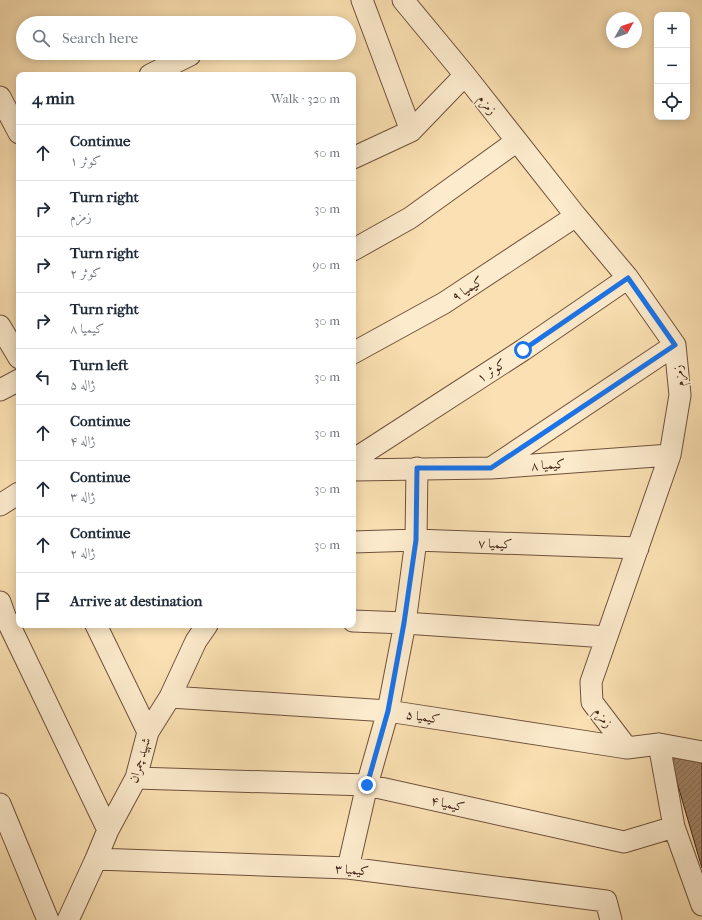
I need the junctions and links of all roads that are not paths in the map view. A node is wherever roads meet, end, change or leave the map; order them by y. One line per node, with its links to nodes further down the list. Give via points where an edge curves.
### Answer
1 (362, 0): 8 (street)
2 (403, 0): 5 (street, زمزم)
3 (180, 60): 4 (street)
4 (156, 72)
5 (465, 75): 8 (street); 9 (street, زمزم)
6 (0, 97): 7 (street)
7 (16, 127)
8 (411, 131): 10 (street)
9 (517, 141): 11 (street, زمزم); 12 (street, via 410,218)
10 (356, 157)
11 (576, 216): 13 (street, زمزم); 16 (street, کیمیا ۹, via 444,303)
12 (356, 248)
13 (628, 278): 15 (street, زمزم); 21 (street, کوثر ۱, via 523,350)
14 (0, 326): 17 (street)
15 (675, 345): 20 (street, زمزم, via 680,395); 23 (street)
16 (356, 350)
17 (16, 353)
18 (16, 382): 19 (street)
19 (0, 390)
20 (670, 456): 23 (street, کیمیا ۸); 29 (street, زمزم)
21 (356, 458)
22 (417, 468): 23 (street, کیمیا ۸); 24 (street, کیمیا ۸); 27 (street)
23 (491, 468)
24 (356, 470)
25 (16, 496): 26 (street)
26 (0, 505)
27 (416, 540): 28 (street, کیمیا ۷); 29 (street, کیمیا ۷); 32 (street)
28 (356, 542)
29 (638, 548): 37 (street, زمزم)
30 (8, 608): 33 (street)
31 (356, 621): 32 (street)
32 (404, 623): 37 (street); 39 (street)
33 (16, 626)
34 (17, 628): 48 (street)
35 (97, 628): 40 (street)
36 (205, 628): 38 (street, شهید چمران, via 196,641)
37 (606, 637): 42 (street, زمزم, via 591,682 592,702)
38 (170, 697): 39 (street, کیمیا ۵); 40 (street, شهید چمران)
39 (388, 711): 42 (street, کیمیا ۵); 45 (street)
40 (148, 732): 44 (street, شهید چمران)
41 (659, 744): 42 (street, کیمیا ۵); 43 (street, کیمیا ۵); 47 (street)
42 (627, 748)
43 (702, 752)
44 (136, 778): 45 (street, کیمیا ۴); 48 (street, شهید چمران)
45 (367, 785): 47 (street, کیمیا ۴, via 624,842); 50 (street)
46 (0, 804): 53 (street)
47 (674, 828): 51 (street)
48 (108, 830): 49 (street, شهید چمران)
49 (96, 859): 50 (street, کیمیا ۳); 54 (street, شهید چمران)
50 (348, 868): 52 (street, کیمیا ۳)
51 (702, 905)
52 (608, 911)
53 (48, 920)
54 (68, 920)

